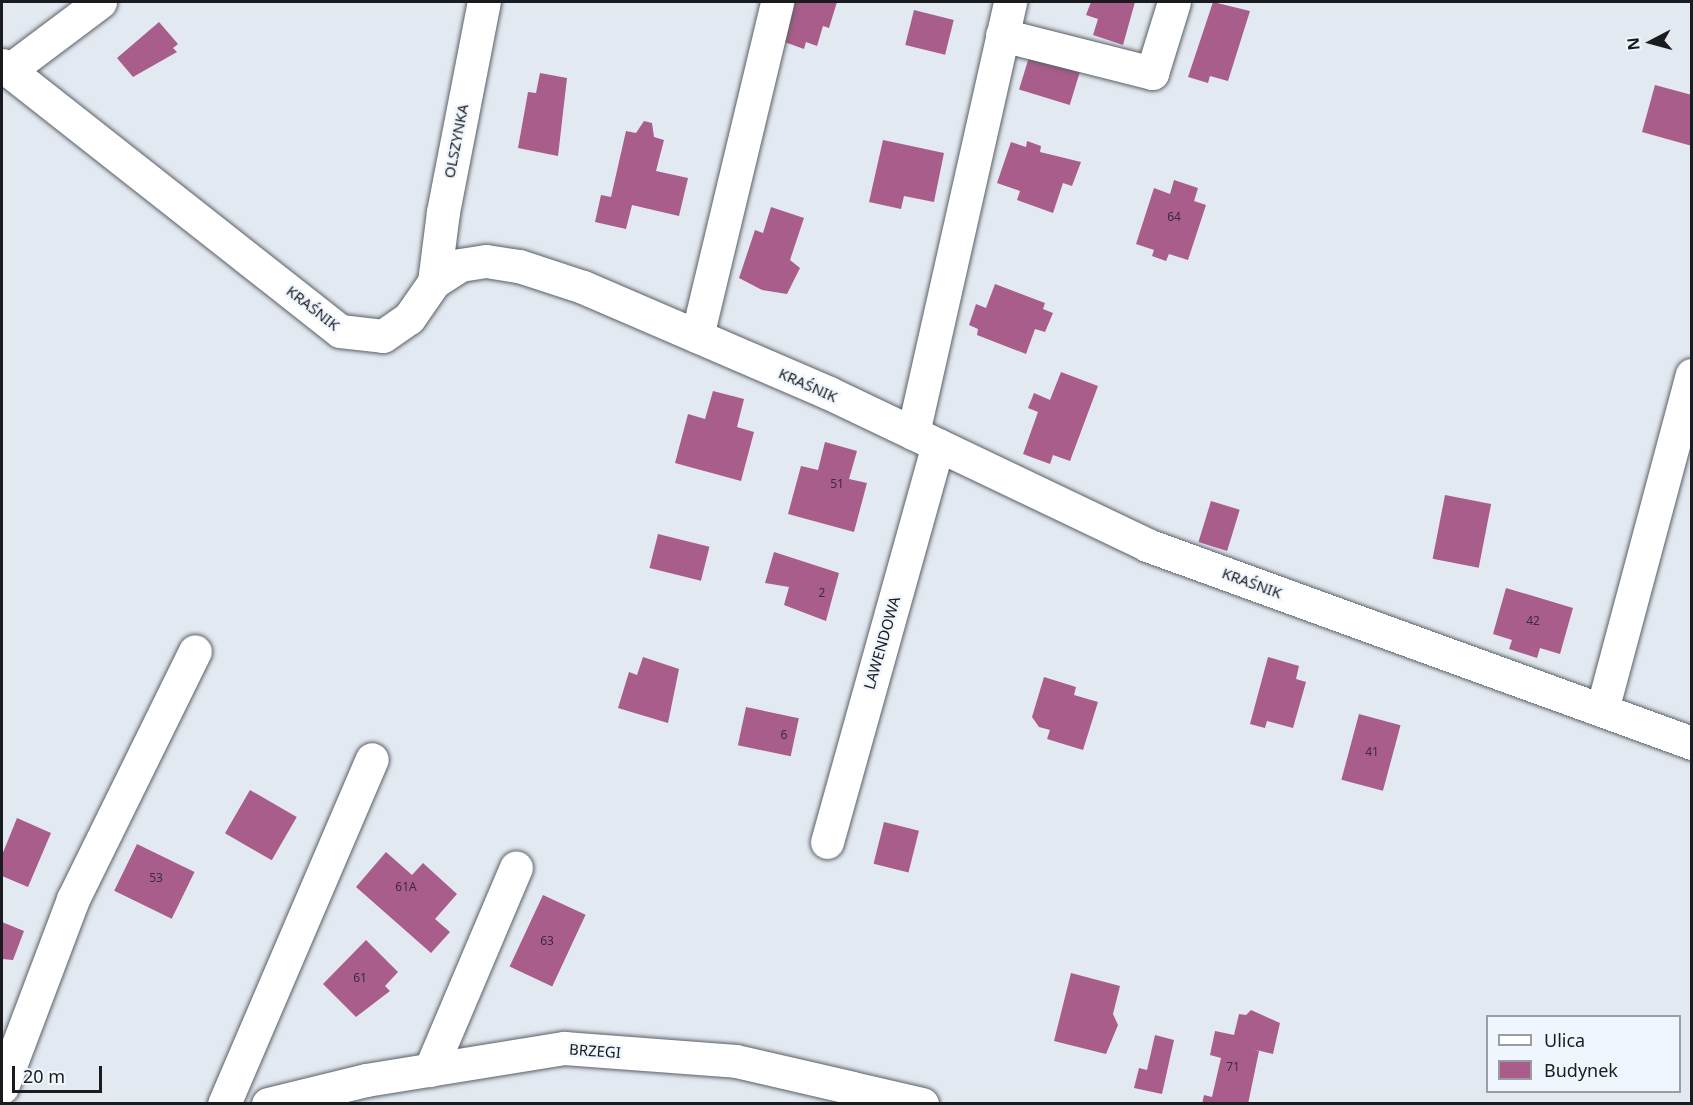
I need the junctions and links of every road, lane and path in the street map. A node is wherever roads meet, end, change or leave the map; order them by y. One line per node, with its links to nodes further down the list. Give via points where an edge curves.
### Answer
1 (100, 2): 7 (street)
2 (484, 2): 8 (street, OLSZYNKA, via 442,212)
3 (777, 2): 9 (street)
4 (1010, 2): 6 (street, LAWENDOWA)
5 (1174, 2): 6 (street, via 1152,73)
6 (1002, 35): 11 (street, LAWENDOWA)
7 (5, 68): 8 (street, KRAŚNIK, via 340,332 383,336 409,318)
8 (434, 282): 9 (street, KRAŚNIK, via 460,265 486,261 519,266 583,287)
9 (697, 336): 11 (street, KRAŚNIK)
10 (1692, 375): 13 (street)
11 (925, 439): 13 (street, KRAŚNIK, via 1147,544); 16 (street, LAWENDOWA)
12 (195, 651): 19 (street, via 73,899)
13 (1602, 710): 14 (street, KRAŚNIK)
14 (1692, 743)
15 (372, 759): 20 (street)
16 (827, 842)
17 (516, 867): 18 (street)
18 (430, 1070): 21 (street, BRZEGI); 22 (street, BRZEGI, via 564,1048 736,1061)
19 (2, 1087)
20 (224, 1104)
21 (268, 1104)
22 (922, 1104)

